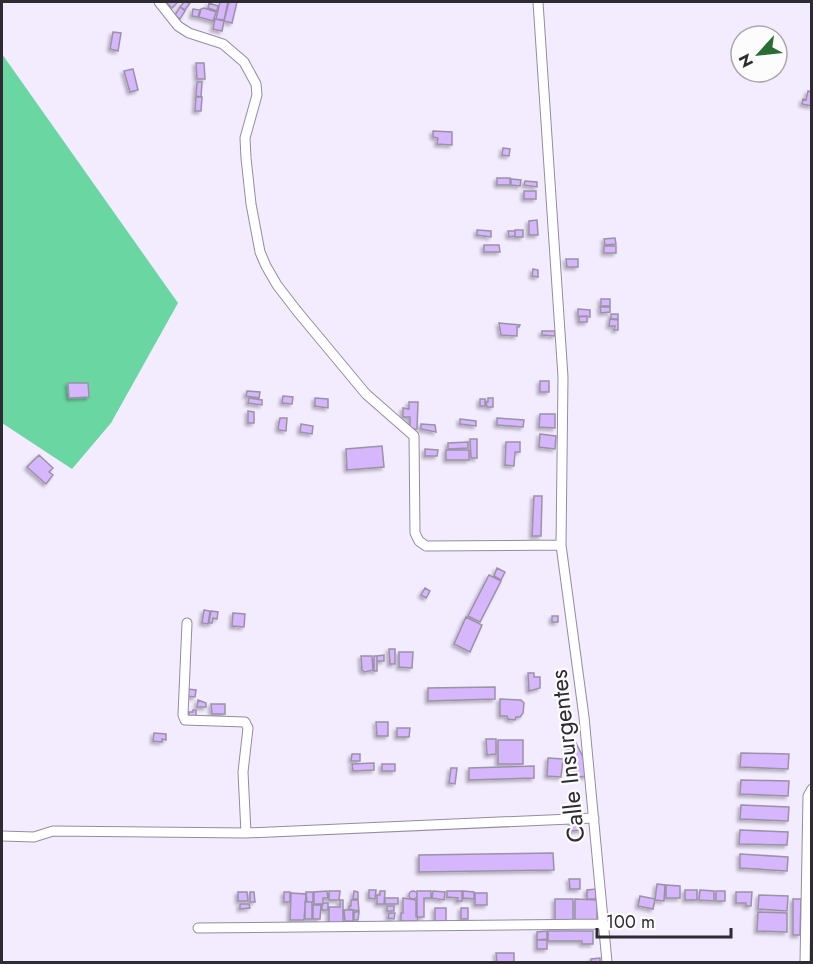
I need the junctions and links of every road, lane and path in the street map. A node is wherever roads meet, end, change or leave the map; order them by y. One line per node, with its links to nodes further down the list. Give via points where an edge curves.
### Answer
1 (159, 2): 3 (street, via 178,26 223,44 244,62 256,84 257,95 245,138 260,252 277,285 366,394 414,436 415,533 419,542 426,546)
2 (538, 2): 3 (street, Calle Insurgentes, via 563,377)
3 (561, 545): 6 (street, Calle Insurgentes)
4 (187, 623): 7 (street, via 185,720 245,722 248,728 243,772)
5 (810, 792): 12 (street)
6 (594, 818): 7 (street); 9 (street, Calle Insurgentes)
7 (246, 833): 8 (street, via 53,831 34,837)
8 (2, 836)
9 (604, 924): 10 (street); 11 (street, Calle Insurgentes)
10 (198, 928)
11 (607, 963)
12 (805, 963)

